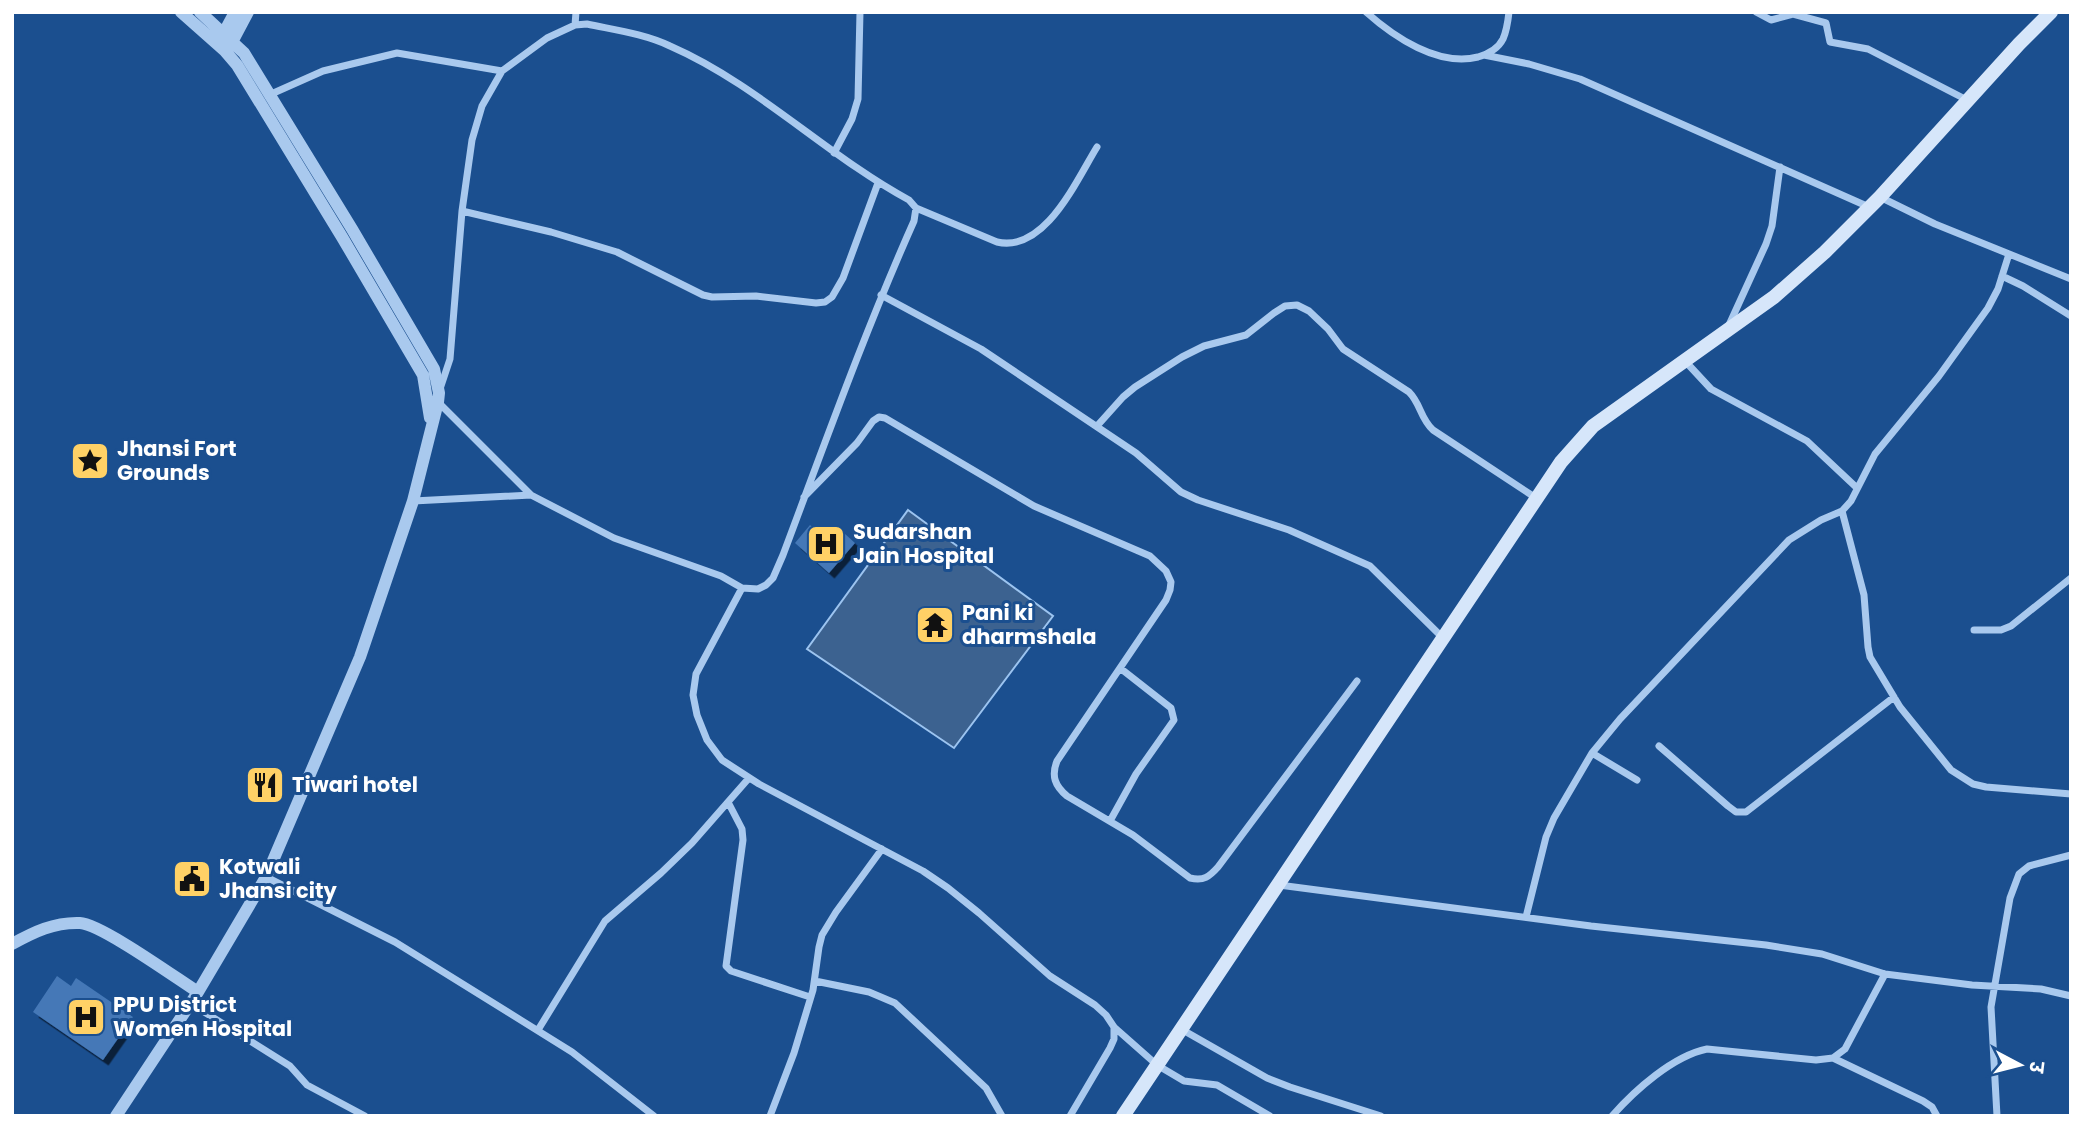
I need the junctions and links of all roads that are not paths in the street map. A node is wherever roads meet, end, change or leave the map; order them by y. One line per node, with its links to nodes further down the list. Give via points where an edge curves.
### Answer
1 (181, 12): 12 (street)
2 (200, 12): 12 (street)
3 (234, 12): 12 (street)
4 (248, 12): 12 (street)
5 (576, 12): 11 (street)
6 (860, 12): 18 (street, via 858,99)
7 (1366, 12): 13 (street, via 1392,32 1439,56 1469,59)
8 (1509, 12): 13 (street, via 1502,40)
9 (1756, 12): 16 (street, via 1771,20 1793,14 1826,23 1830,42 1868,48)
10 (2051, 12): 16 (main road)
11 (575, 25): 14 (street, via 547,38); 18 (street, via 669,45 755,95)
12 (225, 42): 15 (street, via 244,53); 33 (street, via 423,375)
13 (1483, 55): 19 (street, via 1580,79)
14 (502, 71): 15 (street, via 397,53 323,71); 23 (street, via 476,123)
15 (269, 95): 31 (street, via 433,369)
16 (1967, 101): 21 (main road)
17 (1097, 147): 22 (street, via 1052,218 1023,242 997,242)
18 (834, 153): 20 (street)
19 (1780, 167): 21 (street); 29 (street, via 1772,226)
20 (878, 183): 22 (street); 23 (street, via 843,278 832,297 816,303 703,295 617,252)
21 (1875, 202): 24 (street); 29 (main road, via 1784,288)
22 (916, 208): 27 (street)
23 (462, 211): 31 (street, via 451,352)
24 (2009, 254): 25 (street); 26 (street)
25 (2002, 276): 28 (street); 34 (street, via 1977,325 1888,436)
26 (2071, 279)
27 (881, 295): 32 (street, via 981,349); 36 (street)
28 (2071, 316)
29 (1725, 332): 30 (main road)
30 (1685, 360): 34 (street, via 1711,389 1807,441); 37 (main road, via 1592,426)
31 (438, 398): 33 (street); 35 (street)
32 (1097, 426): 37 (street, via 1135,387 1182,357 1246,335 1285,306 1297,305 1328,329 1343,349 1415,398 1433,430); 43 (street, via 1181,492 1289,530 1370,566)
33 (431, 429): 38 (street)
34 (1857, 488): 39 (street)
35 (531, 495): 38 (street); 41 (street, via 614,538 721,576)
36 (804, 498): 41 (street, via 773,578 758,589); 44 (street, via 873,422 885,418 1034,506 1150,556 1166,571 1170,590)
37 (1537, 498): 43 (main road)
38 (414, 501): 56 (street, via 360,657)
39 (1842, 511): 46 (street, via 1864,595 1867,647); 48 (street, via 1789,540)
40 (2071, 578): 42 (street, via 2011,626)
41 (742, 588): 49 (street, via 696,674 693,695 707,740 722,760)
42 (1973, 630)
43 (1443, 639): 57 (main road)
44 (1120, 668): 53 (street, via 1171,708 1174,720); 53 (street, via 1054,770 1059,789)
45 (1357, 681): 53 (street, via 1208,877 1190,878)
46 (1894, 697): 47 (street, via 1746,812 1728,806); 51 (street, via 1961,777 2001,790)
47 (1659, 746)
48 (1592, 753): 50 (street); 58 (street, via 1546,837)
49 (749, 778): 52 (street); 54 (street)
50 (1637, 780)
51 (2071, 794)
52 (728, 802): 64 (street, via 743,840 726,967); 68 (street, via 661,873 605,921)
53 (1110, 821)
54 (882, 849): 61 (street, via 822,934); 66 (street, via 948,888 1040,968 1095,1005)
55 (2071, 855): 62 (street, via 2039,862 2019,874)
56 (266, 877): 65 (street); 68 (street, via 395,942)
57 (1278, 885): 58 (street); 67 (main road)
58 (1526, 917): 60 (street, via 1822,954)
59 (12, 944): 65 (street, via 53,925 83,923 106,934)
60 (1885, 974): 62 (street); 69 (street, via 1845,1049)
61 (815, 981): 64 (street); 75 (street, via 869,992 895,1003 986,1088)
62 (1993, 986): 63 (street); 82 (street)
63 (2071, 996)
64 (810, 997): 74 (street)
65 (194, 998): 71 (street); 72 (street, via 290,1066 307,1085)
66 (1114, 1027): 70 (street); 76 (street, via 1110,1048)
67 (1181, 1029): 70 (main road); 79 (street, via 1267,1078)
68 (538, 1030): 73 (street)
69 (1833, 1058): 80 (street, via 1692,1052 1660,1073); 81 (street, via 1923,1101)
70 (1157, 1065): 77 (main road); 78 (street, via 1184,1081 1217,1085)
71 (116, 1116)
72 (365, 1116)
73 (654, 1116)
74 (770, 1116)
75 (1002, 1116)
76 (1070, 1116)
77 (1123, 1116)
78 (1270, 1116)
79 (1381, 1116)
80 (1612, 1116)
81 (1937, 1116)
82 (1997, 1116)

